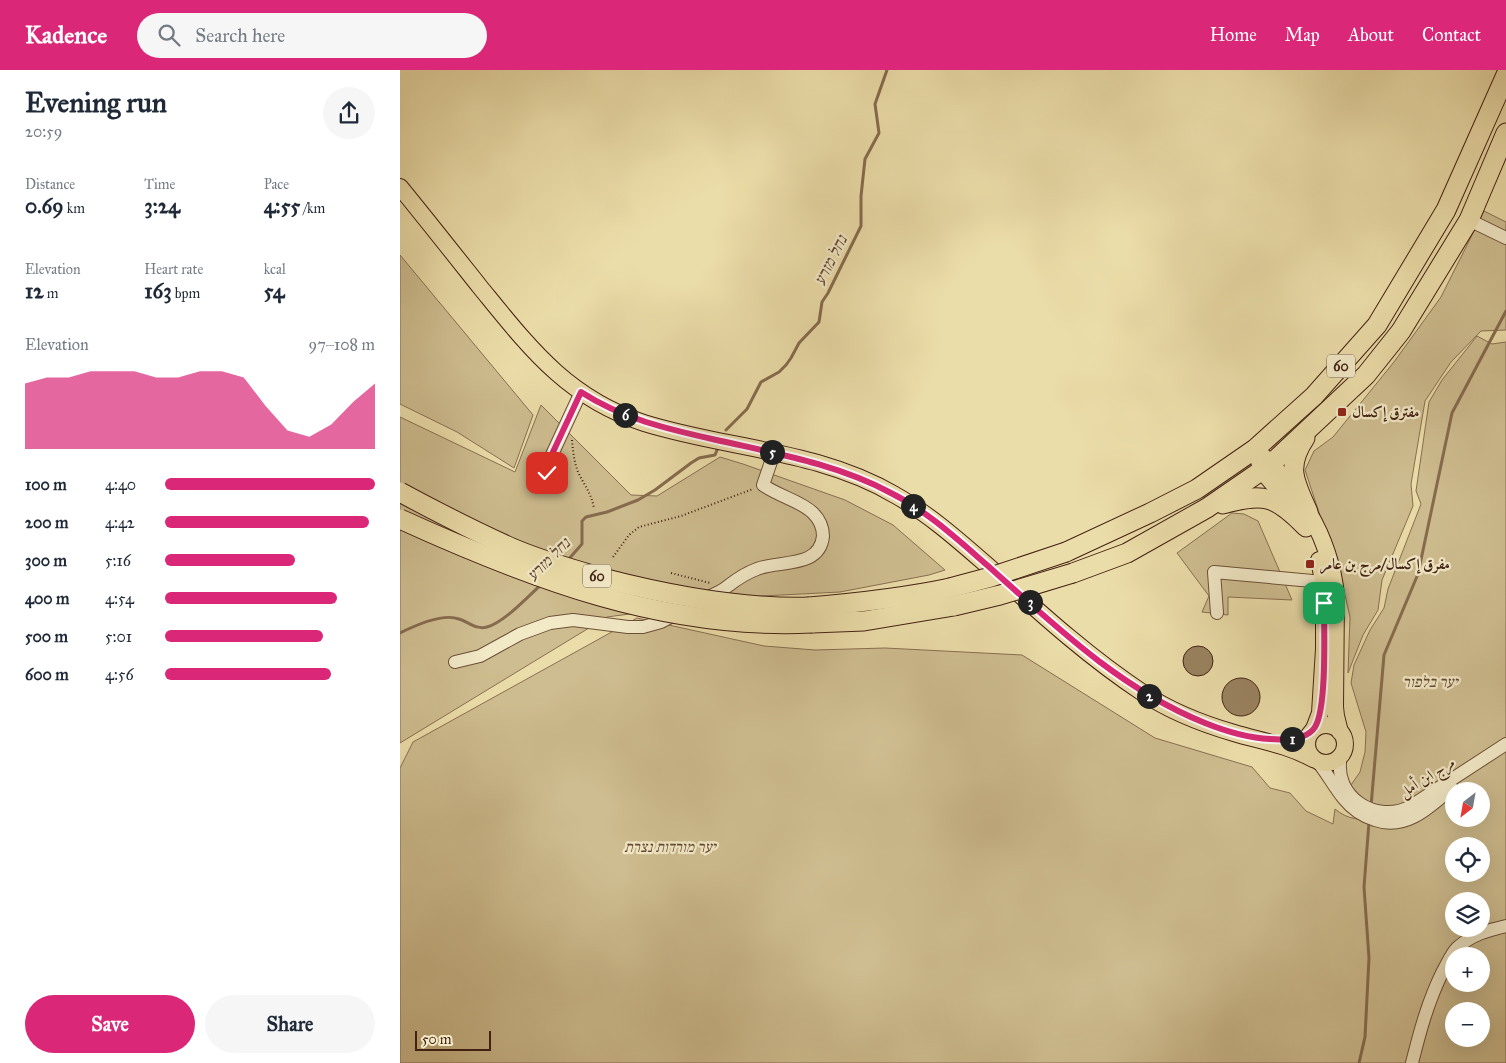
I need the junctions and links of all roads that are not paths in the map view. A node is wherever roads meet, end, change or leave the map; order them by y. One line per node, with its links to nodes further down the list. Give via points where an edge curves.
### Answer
1 (1506, 75): 8 (highway, 60, via 1446,210 1377,325 1314,396)
2 (1506, 133): 4 (highway, 60)
3 (400, 187): 6 (main road, via 529,347)
4 (1469, 220): 5 (street); 7 (highway, 60, via 1401,331 1366,375)
5 (1506, 238)
6 (581, 392): 9 (main road, via 643,423); 11 (street, via 549,461)
7 (1316, 422): 10 (highway, 60); 15 (highway, via 1295,457 1294,477)
8 (1255, 449): 10 (main road); 17 (highway, 60, bridge, via 1197,489 1150,513 1066,552 991,577)
9 (774, 453): 20 (street, via 763,486 814,514 822,527 822,541 814,555 797,562 758,568 661,622 643,627 573,620 550,623 520,634 480,656); 23 (main road, via 854,475 894,494 956,538 1126,682 1194,719)
10 (1267, 467): 13 (highway, 60); 15 (main road, via 1288,501)
11 (550, 487)
12 (400, 492): 19 (highway, 60, bridge, via 514,549 572,570 644,589)
13 (1207, 508): 15 (highway, via 1246,497 1268,498); 17 (highway, 60, bridge, via 1127,552 1073,574 1000,595)
14 (400, 519): 19 (highway, 60, bridge, via 509,566 649,610 774,625)
15 (1307, 519): 16 (main road); 22 (main road, via 1325,544 1334,580 1335,707)
16 (1323, 582): 18 (street, via 1214,572); 21 (main road, via 1322,703)
17 (952, 597): 19 (highway, 60, via 864,620)
18 (1217, 613)
19 (810, 615)
20 (455, 662)
21 (1312, 730): 22 (main road, via 1328,725); 23 (main road, via 1289,740); 26 (main road, via 1306,744)
22 (1340, 732): 25 (main road, via 1345,741)
23 (1258, 739): 26 (main road, via 1290,748)
24 (1506, 744): 27 (street, مرج ابن أمل)
25 (1341, 756): 26 (main road, via 1328,763); 27 (street, مرج ابن أمل, via 1342,777 1353,797 1365,807 1386,813 1403,811)
26 (1315, 760): 27 (street, مرج ابن أمل, via 1354,810 1378,822 1394,823 1409,820 1427,809)
27 (1476, 766)
28 (1506, 926): 29 (street, via 1484,932 1456,949 1437,982)
29 (1412, 1063)

